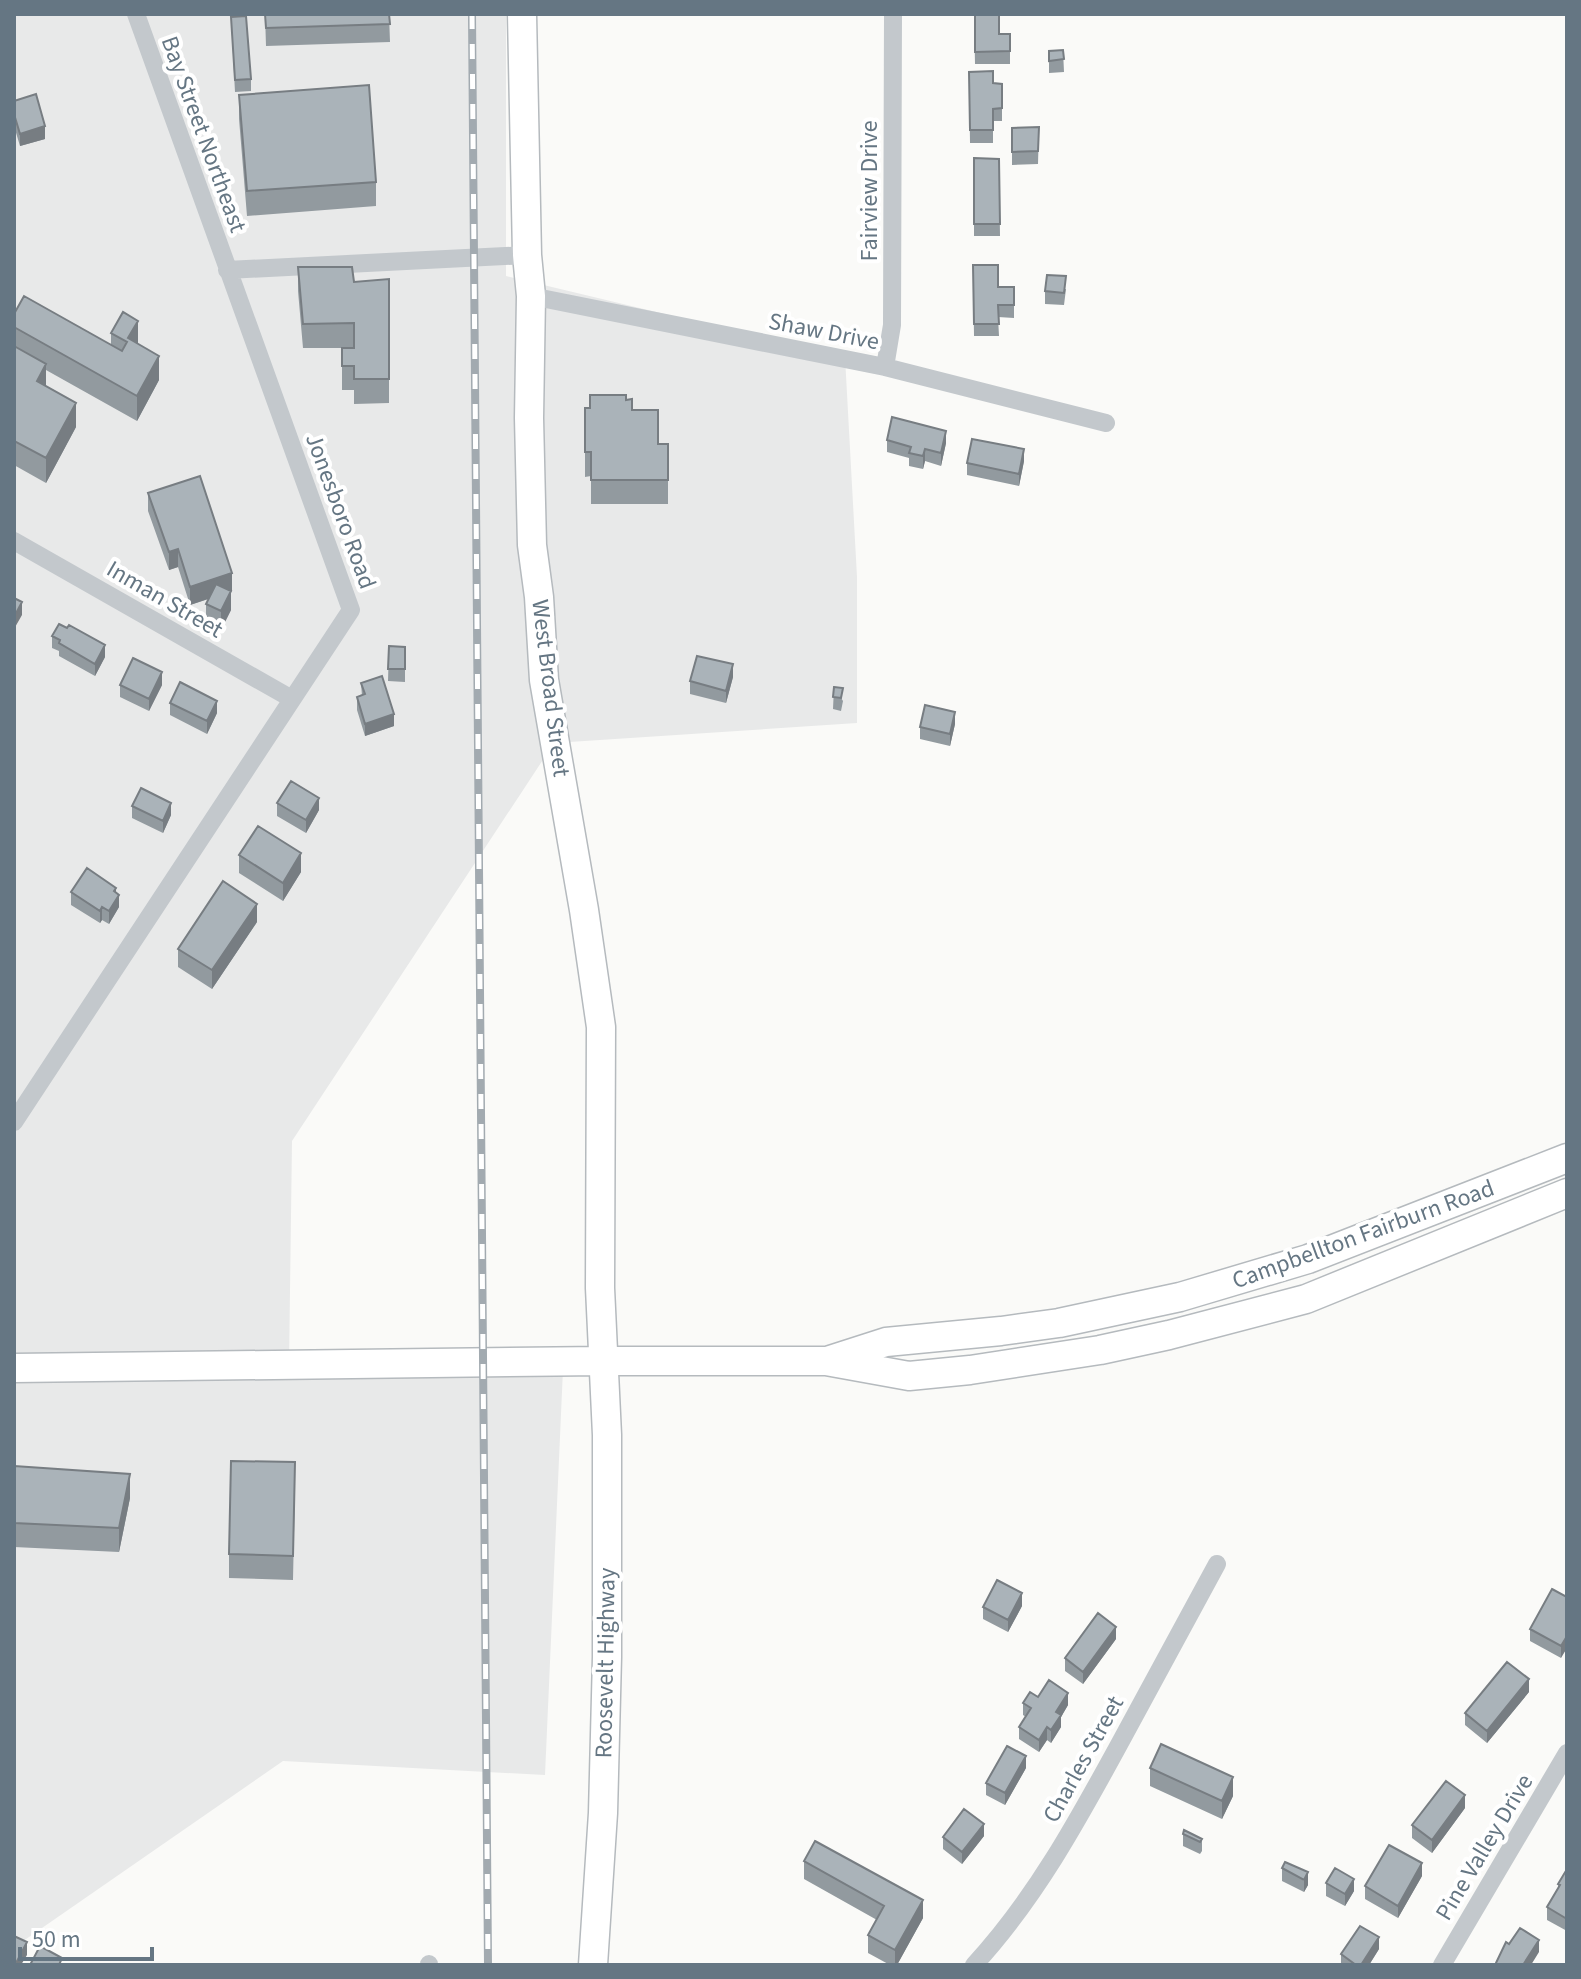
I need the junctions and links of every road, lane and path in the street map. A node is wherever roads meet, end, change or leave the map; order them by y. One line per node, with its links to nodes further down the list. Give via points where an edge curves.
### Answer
1 (136, 14): 5 (street, Bay Street Northeast)
2 (522, 14): 4 (main road, West Broad Street)
3 (893, 14): 7 (street, Fairview Drive, via 892,325)
4 (527, 255): 5 (street); 6 (main road, West Broad Street)
5 (227, 270): 10 (street, Jonesboro Road, via 351,610)
6 (531, 296): 7 (street, Shaw Drive); 14 (main road, West Broad Street, via 532,545 544,680 601,1027)
7 (885, 367): 8 (street, Shaw Drive)
8 (1106, 423)
9 (14, 541): 10 (street, Inman Street)
10 (292, 699): 11 (street, Jonesboro Road)
11 (14, 1122)
12 (1567, 1158): 15 (main road, Campbellton Fairburn Road, via 1320,1254 1219,1286 1059,1323 886,1342)
13 (1567, 1193): 15 (main road, Campbellton Fairburn Road, via 1306,1299 1169,1335 1031,1361 909,1376)
14 (602, 1361): 15 (main road, Campbellton Fairburn Road); 16 (main road, Campbellton Fairburn Road); 19 (main road, Roosevelt Highway, via 607,1657)
15 (826, 1361)
16 (14, 1368)
17 (1217, 1564): 20 (street, Charles Street, via 1079,1818 1034,1890)
18 (1567, 1753): 21 (street, Pine Valley Drive)
19 (593, 1965)
20 (974, 1965)
21 (1442, 1965)

